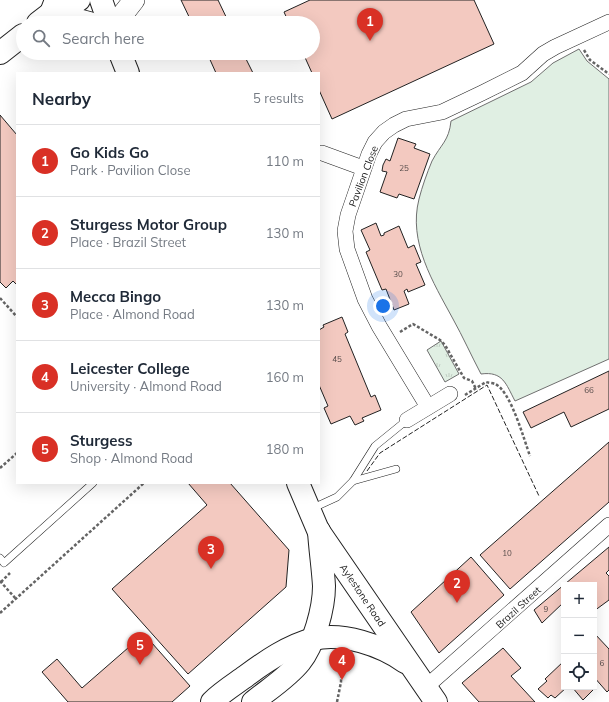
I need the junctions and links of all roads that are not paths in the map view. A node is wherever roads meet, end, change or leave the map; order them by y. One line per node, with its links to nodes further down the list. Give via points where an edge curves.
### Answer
1 (79, 0): 4 (main road)
2 (101, 0): 6 (main road)
3 (134, 0): 7 (street)
4 (48, 12): 5 (main road)
5 (63, 16)
6 (107, 16)
7 (121, 16)
8 (609, 22): 14 (street, Pavilion Close, via 543,54 522,73 482,93 442,112 406,119 394,125 375,142)
9 (16, 40): 10 (main road)
10 (0, 53)
11 (123, 60): 12 (main road)
12 (128, 72)
13 (322, 153): 14 (street)
14 (363, 168): 16 (street, Pavilion Close, via 345,231 347,249 365,299)
15 (450, 394): 16 (street)
16 (428, 407): 17 (street)
17 (407, 420): 19 (lane, via 375,446)
18 (396, 469): 19 (lane)
19 (352, 481): 22 (lane)
20 (92, 484): 24 (lane, via 4,563)
21 (298, 484): 22 (main road, Aylestone Road)
22 (314, 520): 25 (main road, via 324,587); 26 (main road, Aylestone Road)
23 (609, 525): 27 (street, Brazil Street)
24 (0, 558)
25 (313, 639): 26 (main road, via 342,638 370,643); 28 (main road, via 272,656); 29 (main road, via 301,661 287,676)
26 (411, 666): 27 (main road, Aylestone Road)
27 (431, 695)
28 (212, 702)
29 (253, 702)

